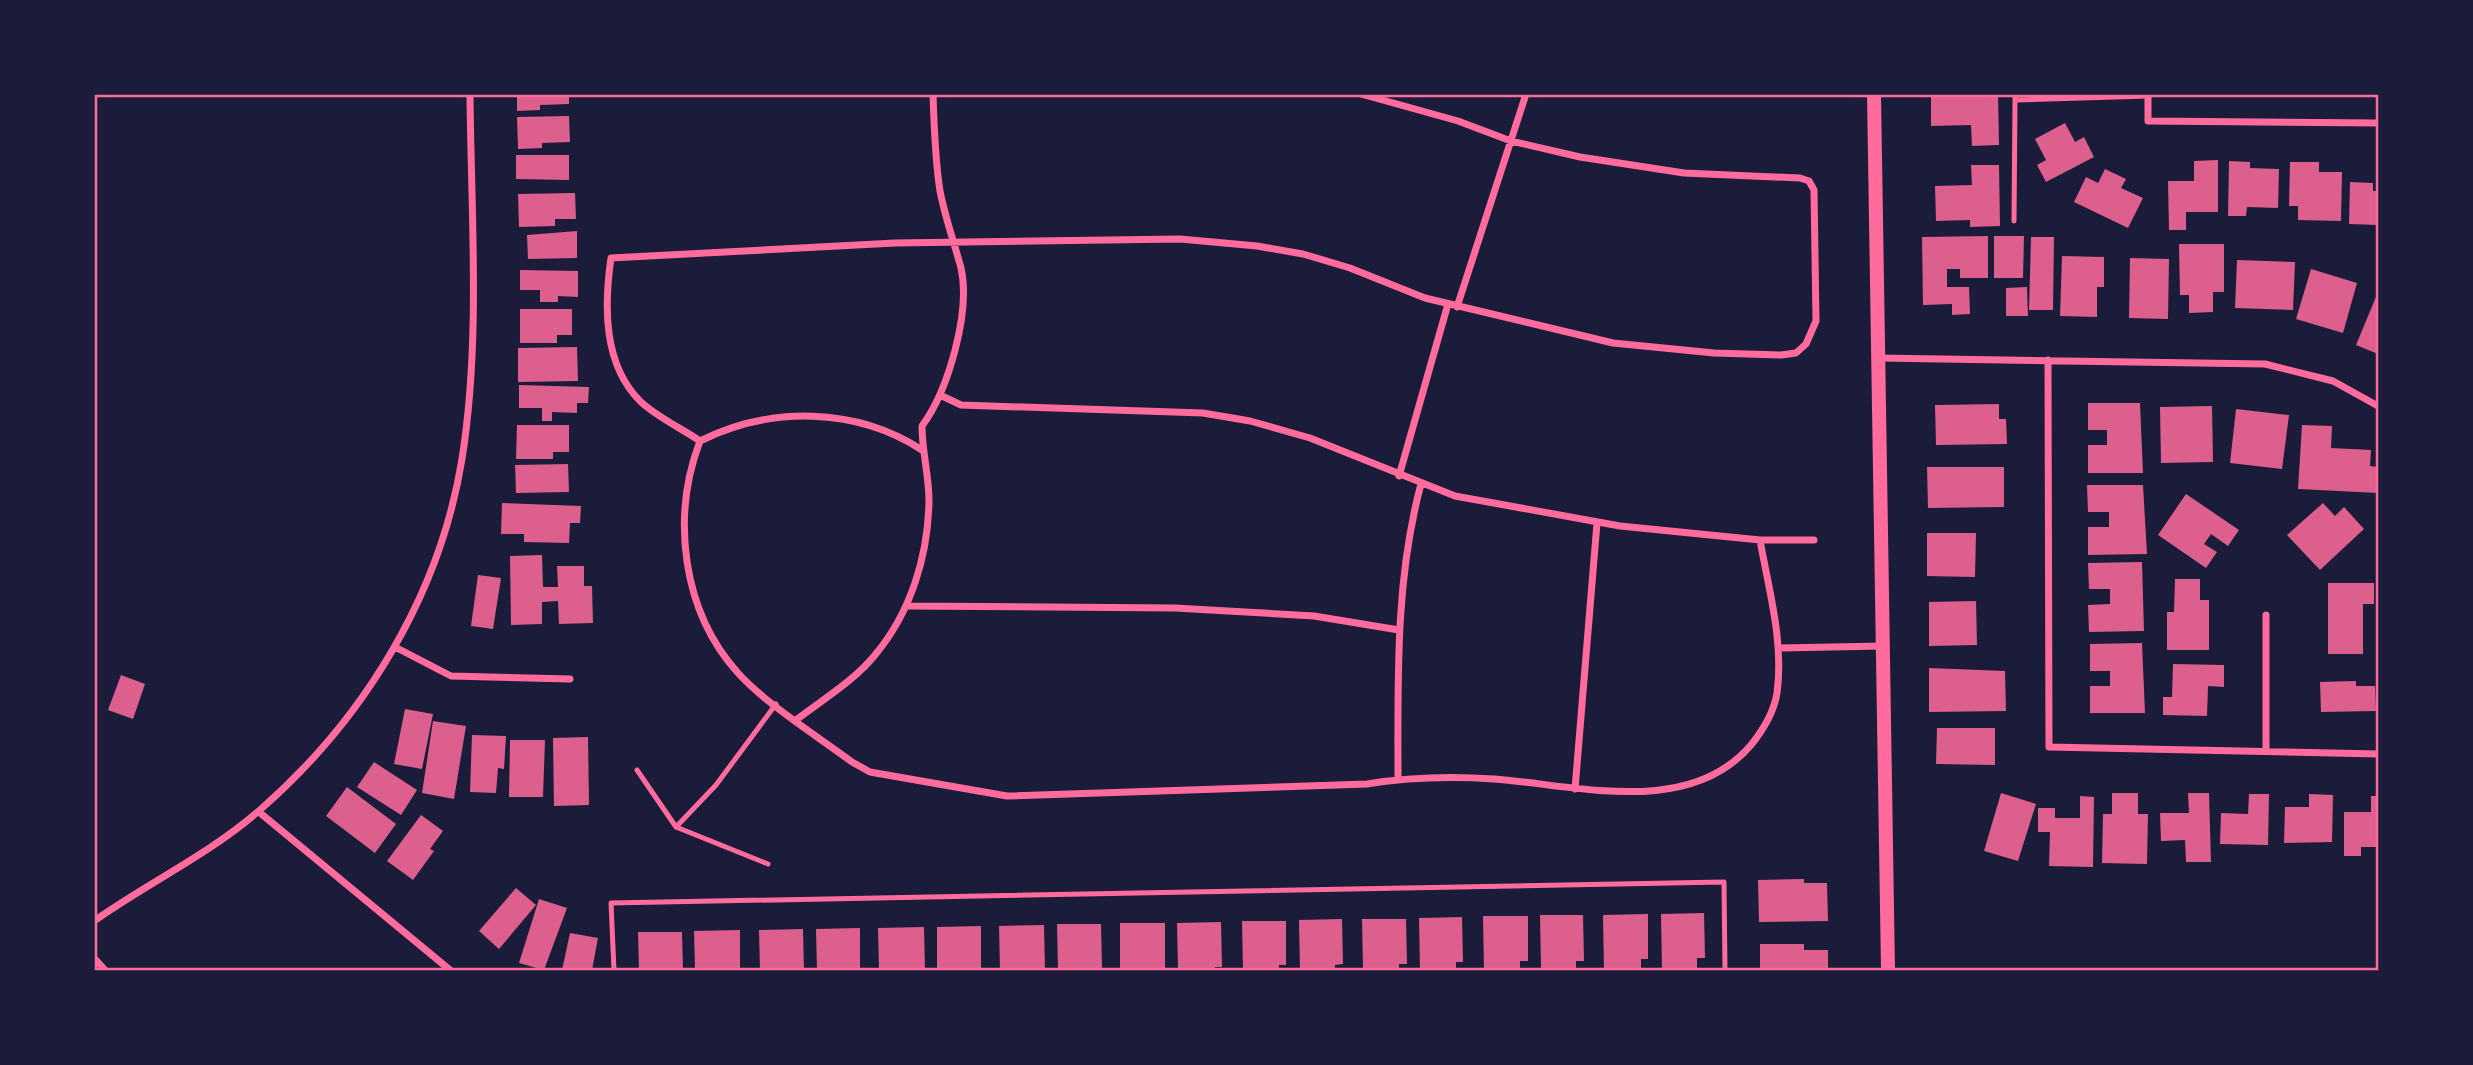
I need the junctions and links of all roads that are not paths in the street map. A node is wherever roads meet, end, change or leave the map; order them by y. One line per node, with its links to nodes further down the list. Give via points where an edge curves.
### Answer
1 (470, 94): 28 (street, via 472,316 463,448 438,551)
2 (933, 94): 11 (street, via 940,191)
3 (1361, 94): 9 (street)
4 (1526, 94): 9 (street)
5 (1874, 94): 13 (main road)
6 (2148, 95): 7 (lane); 8 (street, via 2148,121)
7 (2015, 97): 10 (lane)
8 (2378, 123)
9 (1511, 141): 12 (street); 12 (street, via 1634,167 1809,181 1814,190 1816,321 1806,344 1796,352 1714,353 1613,343)
10 (2014, 221)
11 (952, 242): 12 (street, via 1153,238 1257,246 1350,268); 15 (street, via 963,295 956,345); 17 (street, via 611,258 607,323 619,368 642,403)
12 (1453, 305): 19 (street)
13 (1878, 358): 14 (street); 27 (main road)
14 (2048, 360): 16 (street, via 2264,364 2333,381); 33 (street, via 2049,747)
15 (940, 395): 18 (street, via 922,426); 19 (street, via 961,405 1135,409 1239,419 1310,438)
16 (2378, 406)
17 (700, 441): 18 (street, via 759,419 842,418 888,430); 31 (street, via 692,463 683,545 699,610 715,645 731,665)
18 (922, 450): 24 (street, via 928,471 928,525)
19 (1399, 475): 20 (street)
20 (1421, 484): 21 (street, via 1455,496); 26 (street, via 1411,519)
21 (1597, 523): 22 (street); 37 (street)
22 (1760, 540): 23 (street); 29 (street)
23 (1814, 540)
24 (908, 606): 26 (street, via 1175,608 1314,616); 32 (street, via 875,656)
25 (2266, 615): 33 (street)
26 (1399, 630): 36 (street)
27 (1883, 646): 29 (street); 47 (main road)
28 (395, 647): 30 (street, via 451,676); 38 (street, via 338,731)
29 (1780, 648): 37 (street, via 1777,695 1770,715 1728,768 1687,786)
30 (570, 679)
31 (776, 704): 32 (street); 39 (lane, via 716,785)
32 (796, 720): 36 (street, via 870,772 1007,796 1367,784)
33 (2266, 751): 34 (street)
34 (2378, 754)
35 (637, 770): 39 (lane)
36 (1398, 779): 37 (street, via 1440,776)
37 (1575, 789)
38 (259, 812): 41 (street, via 201,855); 44 (street)
39 (676, 827): 40 (lane)
40 (768, 864)
41 (94, 921)
42 (94, 958): 43 (street)
43 (105, 971)
44 (450, 971)
45 (614, 971): 46 (lane, via 611,904 1724,882)
46 (1725, 971)
47 (1888, 971)

